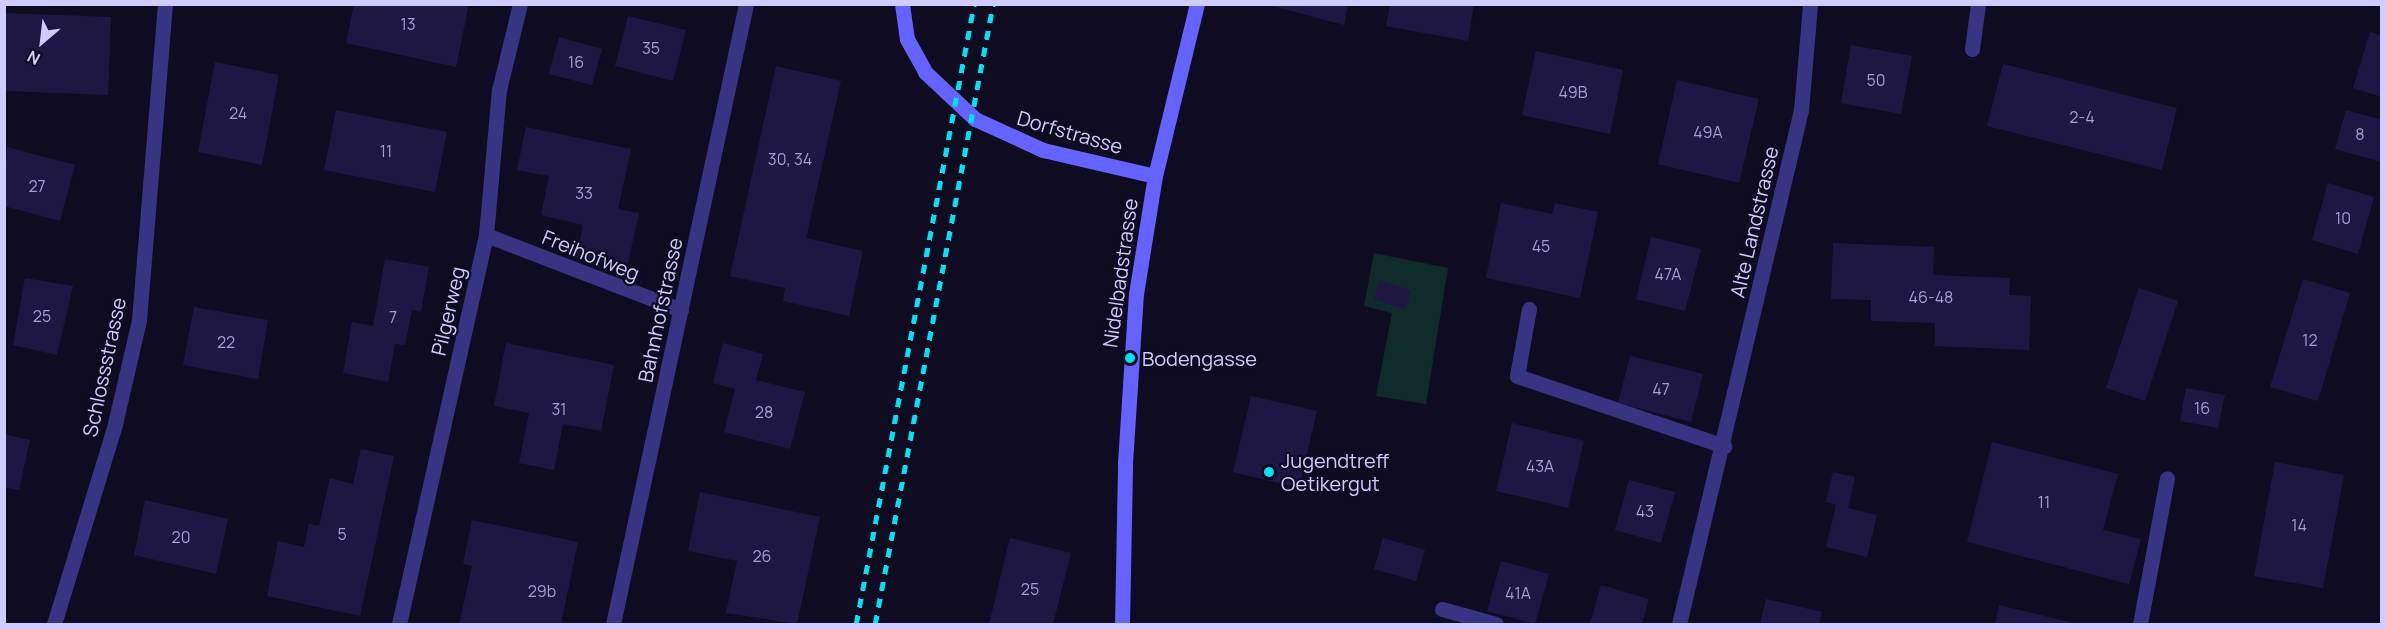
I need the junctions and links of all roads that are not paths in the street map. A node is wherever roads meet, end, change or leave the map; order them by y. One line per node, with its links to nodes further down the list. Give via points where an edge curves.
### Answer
1 (165, 4): 16 (street, Schlossstrasse, via 139,320 115,424)
2 (520, 4): 10 (street, Pilgerweg, via 499,90)
3 (746, 4): 12 (street, Bahnhofstrasse)
4 (902, 4): 9 (main road, Dorfstrasse, via 907,39 939,90 989,127 1043,150)
5 (1197, 4): 9 (main road, Nidelbadstrasse)
6 (1810, 4): 13 (street, Alte Landstrasse, via 1801,110)
7 (1978, 4): 8 (street)
8 (1972, 49)
9 (1155, 176): 19 (main road, Nidelbadstrasse, via 1130,358)
10 (486, 235): 12 (street, Freihofweg); 17 (street, Pilgerweg)
11 (1529, 309): 13 (street, via 1517,376)
12 (681, 310): 18 (street, Bahnhofstrasse)
13 (1724, 446): 21 (street, Alte Landstrasse)
14 (2167, 478): 22 (street)
15 (1442, 609): 20 (street)
16 (54, 624)
17 (399, 624)
18 (613, 624)
19 (1122, 624)
20 (1497, 624)
21 (1679, 624)
22 (2140, 624)

